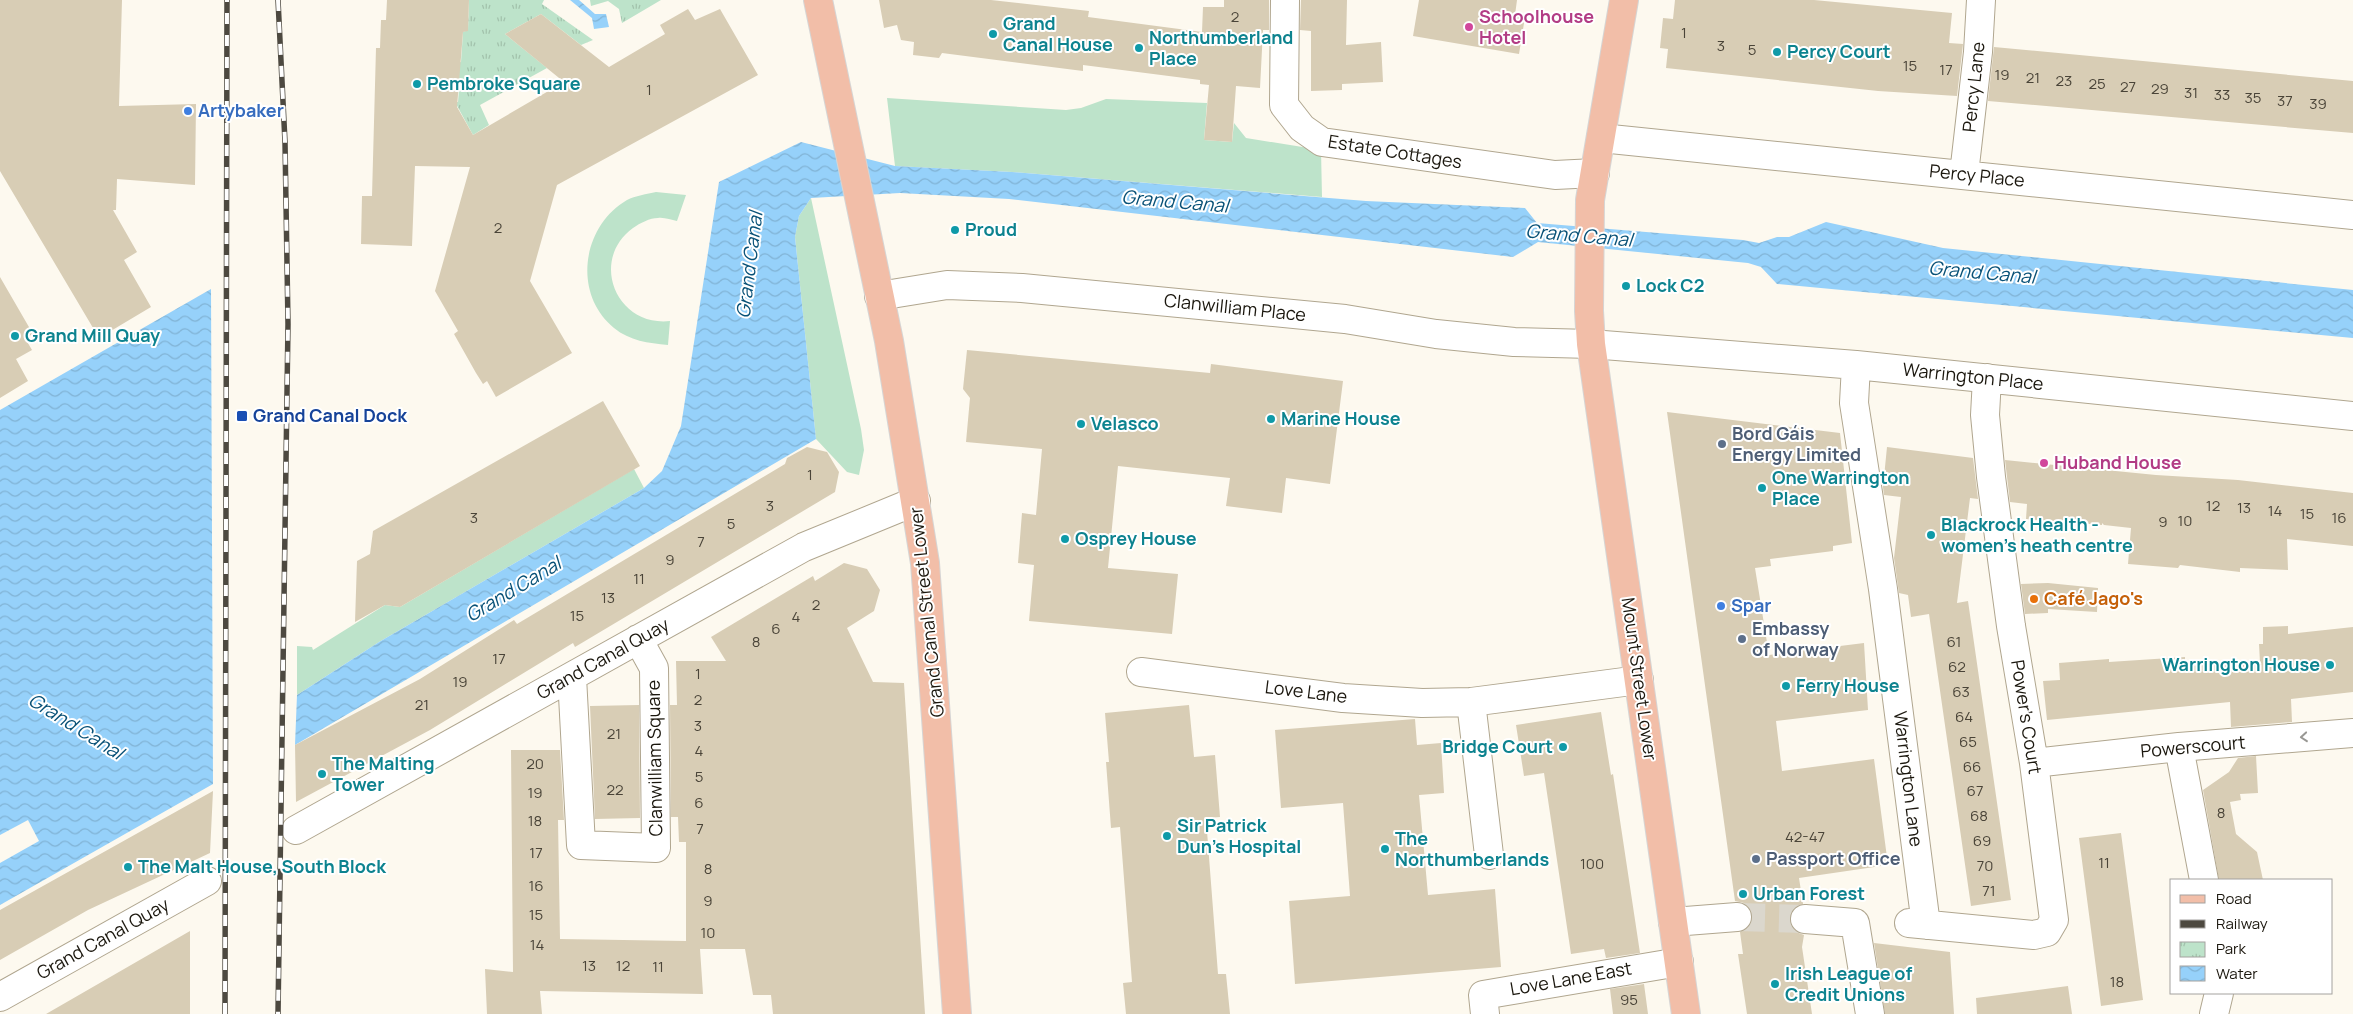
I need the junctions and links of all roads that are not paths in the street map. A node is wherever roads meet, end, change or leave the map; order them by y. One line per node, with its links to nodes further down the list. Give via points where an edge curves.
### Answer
1 (818, 0): 9 (main road, Grand Canal Street Lower)
2 (1285, 0): 6 (street, Estate Cottages, via 1284,105 1302,128 1322,142 1555,175)
3 (1624, 0): 5 (main road, Mount Street Lower)
4 (1981, 0): 7 (street, Percy Lane)
5 (1601, 138): 6 (main road, Mount Street Lower); 7 (street, Percy Place)
6 (1595, 173): 10 (main road, Mount Street Lower, via 1590,200)
7 (1964, 174): 8 (street, Percy Place)
8 (2353, 215)
9 (879, 296): 10 (street, Clanwilliam Place, via 948,285 1022,288 1345,319 1505,341); 14 (main road, Grand Canal Street Lower)
10 (1592, 344): 11 (street, Warrington Place); 18 (main road, Mount Street Lower)
11 (1856, 365): 12 (street, Warrington Place); 30 (street, Warrington Lane, via 1854,403 1883,589)
12 (1987, 378): 13 (street, Warrington Place); 22 (street, Power's Court, via 1991,477)
13 (2353, 416)
14 (916, 501): 15 (street, Grand Canal Quay, via 804,547); 34 (main road, Grand Canal Street Lower, via 932,645)
15 (638, 639): 17 (street, Grand Canal Quay); 17 (street, Clanwilliam Square, via 654,668 656,848 580,845)
16 (1141, 672): 19 (street, Love Lane, via 1343,698 1422,703)
17 (572, 677): 23 (street, Grand Canal Quay)
18 (1639, 680): 19 (street, Love Lane); 29 (main road, Mount Street Lower)
19 (1471, 702): 24 (street)
20 (2353, 733): 21 (street, Powerscourt, one-way to 21)
21 (2179, 747): 22 (street, Powerscourt); 25 (street)
22 (2034, 763): 30 (street, Power's Court, via 2054,920 2048,932 2034,935)
23 (296, 830)
24 (1489, 855)
25 (2204, 879)
26 (207, 881): 33 (street, Grand Canal Quay)
27 (1737, 917): 29 (street)
28 (1805, 919): 37 (street, via 1855,923)
29 (1674, 922): 31 (main road, Mount Street Lower)
30 (1918, 924)
31 (1679, 962): 35 (street, Love Lane East, via 1483,995); 36 (main road, Mount Street Lower)
32 (2218, 994): 38 (street)
33 (0, 997)
34 (957, 1014)
35 (1485, 1014)
36 (1686, 1014)
37 (1870, 1014)
38 (2214, 1014)

